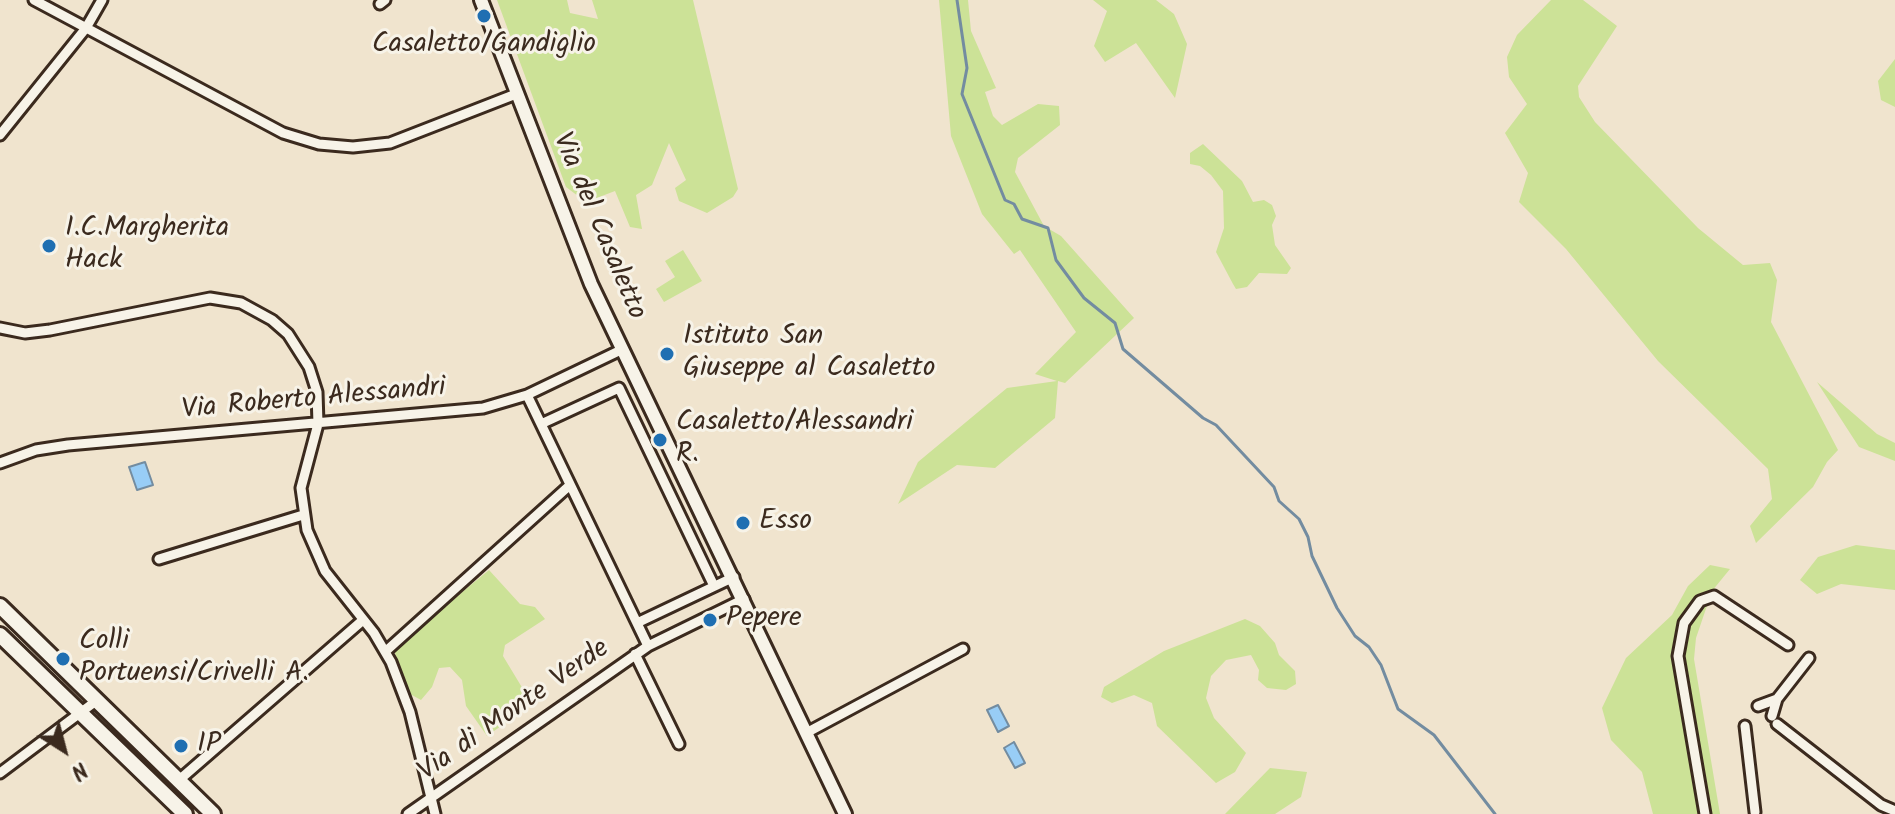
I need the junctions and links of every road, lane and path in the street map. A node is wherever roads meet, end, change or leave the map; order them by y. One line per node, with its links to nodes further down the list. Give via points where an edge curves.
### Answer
1 (34, 0): 4 (street)
2 (102, 0): 4 (street)
3 (481, 0): 5 (street, Via del Casaletto)
4 (86, 28): 5 (street, via 283,133 319,144 390,143); 6 (street)
5 (516, 94): 8 (street, Via del Casaletto, via 588,277)
6 (0, 135)
7 (0, 328): 10 (street, via 41,332 194,299 235,301 272,320 294,342 315,384)
8 (623, 349): 9 (street, Via Roberto Alessandri); 16 (street, Via del Casaletto)
9 (527, 395): 10 (street, Via Roberto Alessandri, via 483,408); 11 (street)
10 (318, 424): 12 (street, Via Roberto Alessandri, via 68,445); 14 (street, via 302,481)
11 (541, 424): 13 (street); 17 (street, via 619,388)
12 (0, 463)
13 (570, 485): 21 (street); 26 (street)
14 (303, 515): 15 (street); 20 (street, via 317,558)
15 (159, 559)
16 (734, 577): 17 (street); 18 (street, Via del Casaletto)
17 (714, 586): 21 (street)
18 (744, 599): 24 (street, Via di Monte Verde); 34 (street, Via del Casaletto)
19 (0, 606): 30 (main road)
20 (363, 620): 26 (street); 37 (street)
21 (637, 623): 24 (street)
22 (0, 635): 32 (main road)
23 (1788, 645): 46 (street, via 1711,596 1700,601 1681,630 1678,656)
24 (648, 646): 27 (street, Via di Monte Verde)
25 (963, 649): 34 (street)
26 (386, 651): 38 (street, via 410,712)
27 (635, 654): 35 (street); 38 (street, Via di Monte Verde)
28 (1809, 658): 29 (street)
29 (1777, 699): 31 (street); 39 (street, via 1775,720)
30 (96, 701): 32 (street); 37 (main road)
31 (1758, 706)
32 (82, 715): 36 (street); 41 (main road)
33 (1745, 726): 40 (street)
34 (808, 732): 45 (street, Via del Casaletto)
35 (679, 744)
36 (0, 773)
37 (178, 781): 42 (main road)
38 (431, 797): 43 (street, Via di Monte Verde); 44 (street)
39 (1895, 811)
40 (1755, 812)
41 (185, 814)
42 (213, 814)
43 (408, 814)
44 (435, 814)
45 (845, 814)
46 (1705, 814)

